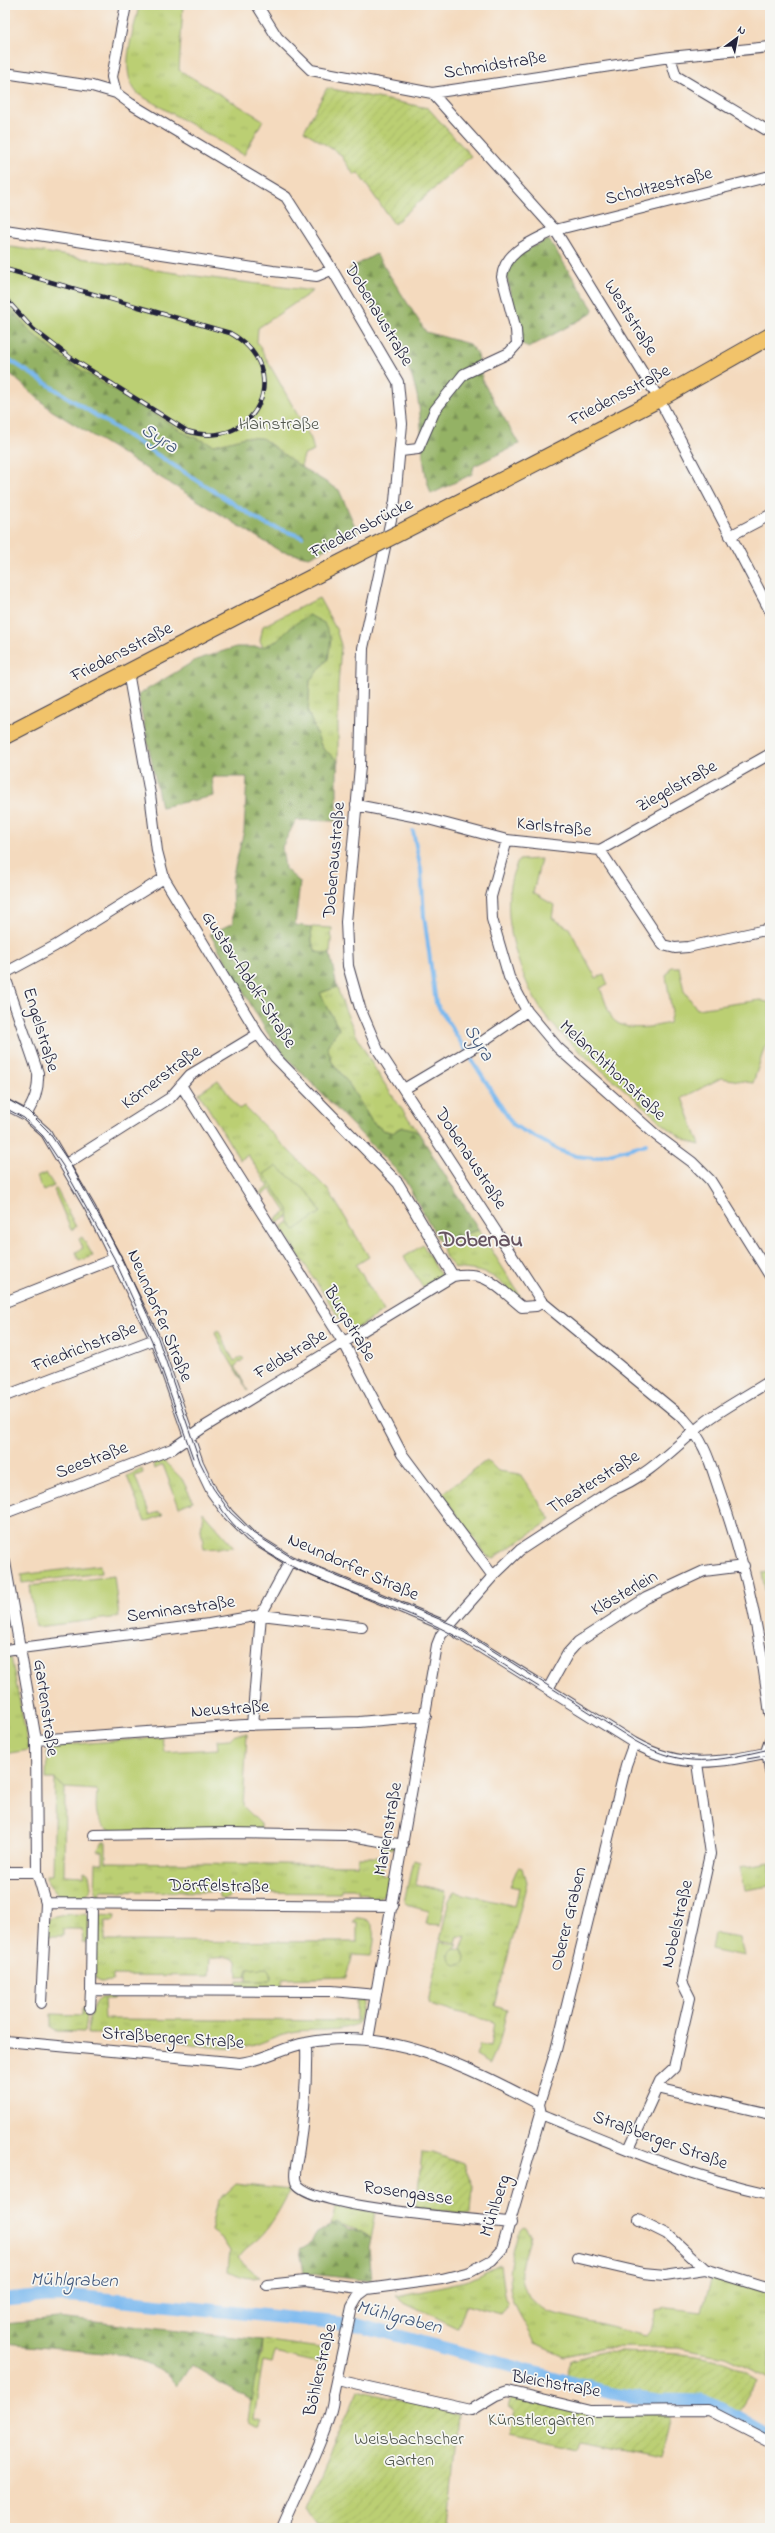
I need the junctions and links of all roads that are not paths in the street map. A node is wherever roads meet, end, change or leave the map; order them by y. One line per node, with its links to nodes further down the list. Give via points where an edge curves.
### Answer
1 (126, 5): 6 (street, via 112,77)
2 (258, 5): 7 (street, Schmidstraße, via 277,37 311,70)
3 (770, 47): 4 (street, Schmidstraße)
4 (670, 57): 7 (street, Schmidstraße); 8 (street, via 676,76)
5 (5, 73): 6 (street, Dobenaustraße, via 92,86)
6 (116, 93): 12 (street, Dobenaustraße, via 286,198)
7 (432, 93): 11 (street, Weststraße)
8 (770, 132)
9 (770, 176): 11 (street, Scholtzestraße)
10 (5, 230): 12 (street, via 273,271 317,276)
11 (555, 230): 14 (street, Weststraße); 15 (street, Scholtzestraße, via 509,257 503,270 502,277 516,330 517,344 509,353 464,374 435,410 418,449)
12 (331, 270): 15 (street, Dobenaustraße, via 398,382 402,404)
13 (770, 336): 14 (main road, Friedensstraße)
14 (660, 399): 16 (main road, Friedensstraße); 18 (street, Weststraße)
15 (401, 451): 24 (street, Dobenaustraße, via 395,501 363,648)
16 (487, 488): 19 (main road, Friedensbrücke, bridge)
17 (770, 516): 18 (street)
18 (730, 536): 20 (street, Weststraße)
19 (256, 606): 21 (main road, Friedensstraße)
20 (770, 611)
21 (128, 672): 22 (main road, Friedensstraße); 27 (street, Gustav-Adolf-Straße, via 150,794 157,851)
22 (5, 736)
23 (770, 754): 26 (street, Ziegelstraße)
24 (356, 805): 25 (street, Karlstraße); 34 (street, Dobenaustraße, via 346,922 348,966 360,1008 378,1050)
25 (507, 840): 26 (street, Karlstraße); 31 (street, Melanchthonstraße, via 491,897 492,919 510,977)
26 (600, 850): 28 (street, Karlstraße, via 663,945 675,948 688,947)
27 (164, 878): 29 (street, via 55,946); 32 (street, Gustav-Adolf-Straße)
28 (770, 929)
29 (5, 973)
30 (5, 977): 36 (street, Engelstraße, via 38,1074 39,1085 35,1101)
31 (527, 1011): 34 (street, via 474,1048); 40 (street, Melanchthonstraße, via 558,1048 710,1180)
32 (258, 1034): 33 (street, Körnerstraße, via 190,1075); 39 (street, Gustav-Adolf-Straße, via 275,1057 398,1183)
33 (181, 1085): 37 (street, Körnerstraße, via 170,1098); 44 (street, Burgstraße)
34 (404, 1089): 42 (street, Dobenaustraße)
35 (5, 1104): 36 (street, Neundorfer Straße)
36 (26, 1115): 37 (street, Neundorfer Straße, via 46,1133)
37 (66, 1164): 38 (street, Neundorfer Straße)
38 (116, 1258): 41 (street); 43 (street, Neundorfer Straße)
39 (453, 1276): 42 (street, via 469,1273 478,1275 522,1308 536,1306); 44 (street, Feldstraße)
40 (770, 1276)
41 (5, 1302)
42 (542, 1302): 47 (street, Dobenaustraße, via 684,1419)
43 (155, 1339): 46 (street, Friedrichstraße); 48 (street, Neundorfer Straße)
44 (344, 1343): 48 (street, Feldstraße); 53 (street, Burgstraße, via 402,1454)
45 (770, 1381): 47 (street, Theaterstraße, via 710,1419)
46 (5, 1396)
47 (696, 1432): 52 (street, Dobenaustraße, via 703,1442); 53 (street, Theaterstraße, via 649,1470 624,1486 612,1490 520,1550)
48 (189, 1438): 49 (street, Seestraße, via 175,1447); 50 (street, Neundorfer Straße, via 212,1492 228,1514 250,1536)
49 (5, 1513)
50 (290, 1561): 54 (street); 56 (street, Neundorfer Straße)
51 (5, 1562): 57 (street, Gartenstraße)
52 (744, 1566): 59 (street, Klösterlein, via 704,1571 646,1598 578,1642 568,1653); 60 (street, Dobenaustraße, via 759,1631)
53 (493, 1576): 56 (street, Theaterstraße)
54 (261, 1615): 55 (street, Seminarstraße); 57 (street, Seminarstraße); 62 (street)
55 (362, 1627)
56 (448, 1627): 59 (street, Neundorfer Straße); 61 (street, Marienstraße, via 437,1645)
57 (19, 1648): 58 (street, Seminarstraße); 63 (street, Gartenstraße)
58 (5, 1650)
59 (548, 1689): 65 (street, Neundorfer Straße)
60 (770, 1714)
61 (426, 1716): 62 (street, Neustraße, via 359,1722); 70 (street, Marienstraße)
62 (252, 1725): 63 (street, Neustraße)
63 (36, 1740): 72 (street, Gartenstraße)
64 (770, 1740): 66 (street)
65 (634, 1743): 67 (street, Neundorfer Straße, via 670,1760); 84 (street, Oberer Graben, via 626,1765 556,2050)
66 (769, 1753): 67 (street, Neundorfer Straße); 68 (street)
67 (697, 1763): 83 (street, Nobelstraße, via 710,1854 709,1864 682,1982 690,1998 674,2068 663,2076)
68 (770, 1771)
69 (94, 1835): 70 (street, via 346,1835)
70 (403, 1845): 75 (street, Marienstraße)
71 (5, 1872): 72 (street)
72 (37, 1872): 73 (street, Gartenstraße)
73 (46, 1903): 74 (street, Dörffelstraße); 78 (street, Gartenstraße)
74 (92, 1903): 75 (street, Dörffelstraße); 76 (street, Straßberger Straße)
75 (393, 1906): 77 (street, Marienstraße)
76 (91, 1990): 77 (street, via 332,1991); 79 (street, Straßberger Straße)
77 (376, 1995): 80 (street, Marienstraße)
78 (41, 2003)
79 (90, 2008)
80 (368, 2040): 82 (street, Straßberger Straße); 84 (street, Straßberger Straße, via 446,2059)
81 (5, 2041): 82 (street, Straßberger Straße, via 240,2063 254,2061)
82 (306, 2043): 90 (street, Rosengasse, via 304,2119 296,2182 302,2190 315,2196 394,2212)
83 (657, 2088): 86 (street); 87 (street, Nobelstraße)
84 (539, 2104): 85 (street, Mühlberg)
85 (541, 2114): 87 (street, Straßberger Straße); 90 (street, Mühlberg)
86 (770, 2114)
87 (629, 2149): 88 (street, Straßberger Straße, via 680,2170)
88 (770, 2194)
89 (639, 2220): 92 (street, via 667,2234)
90 (511, 2223): 94 (street, Mühlberg, via 502,2249 492,2260 470,2272 442,2279)
91 (578, 2258): 92 (street, via 642,2273 665,2275)
92 (705, 2269): 95 (street)
93 (267, 2285): 94 (street, Mühlberg, via 305,2281)
94 (366, 2289): 96 (street, Böhlerstraße, via 356,2300 350,2318)
95 (770, 2289)
96 (336, 2380): 97 (street, Bleichstraße, via 471,2410 508,2391 591,2410 708,2410); 98 (street, Böhlerstraße, via 334,2402 328,2422)
97 (770, 2442)
98 (282, 2528)

